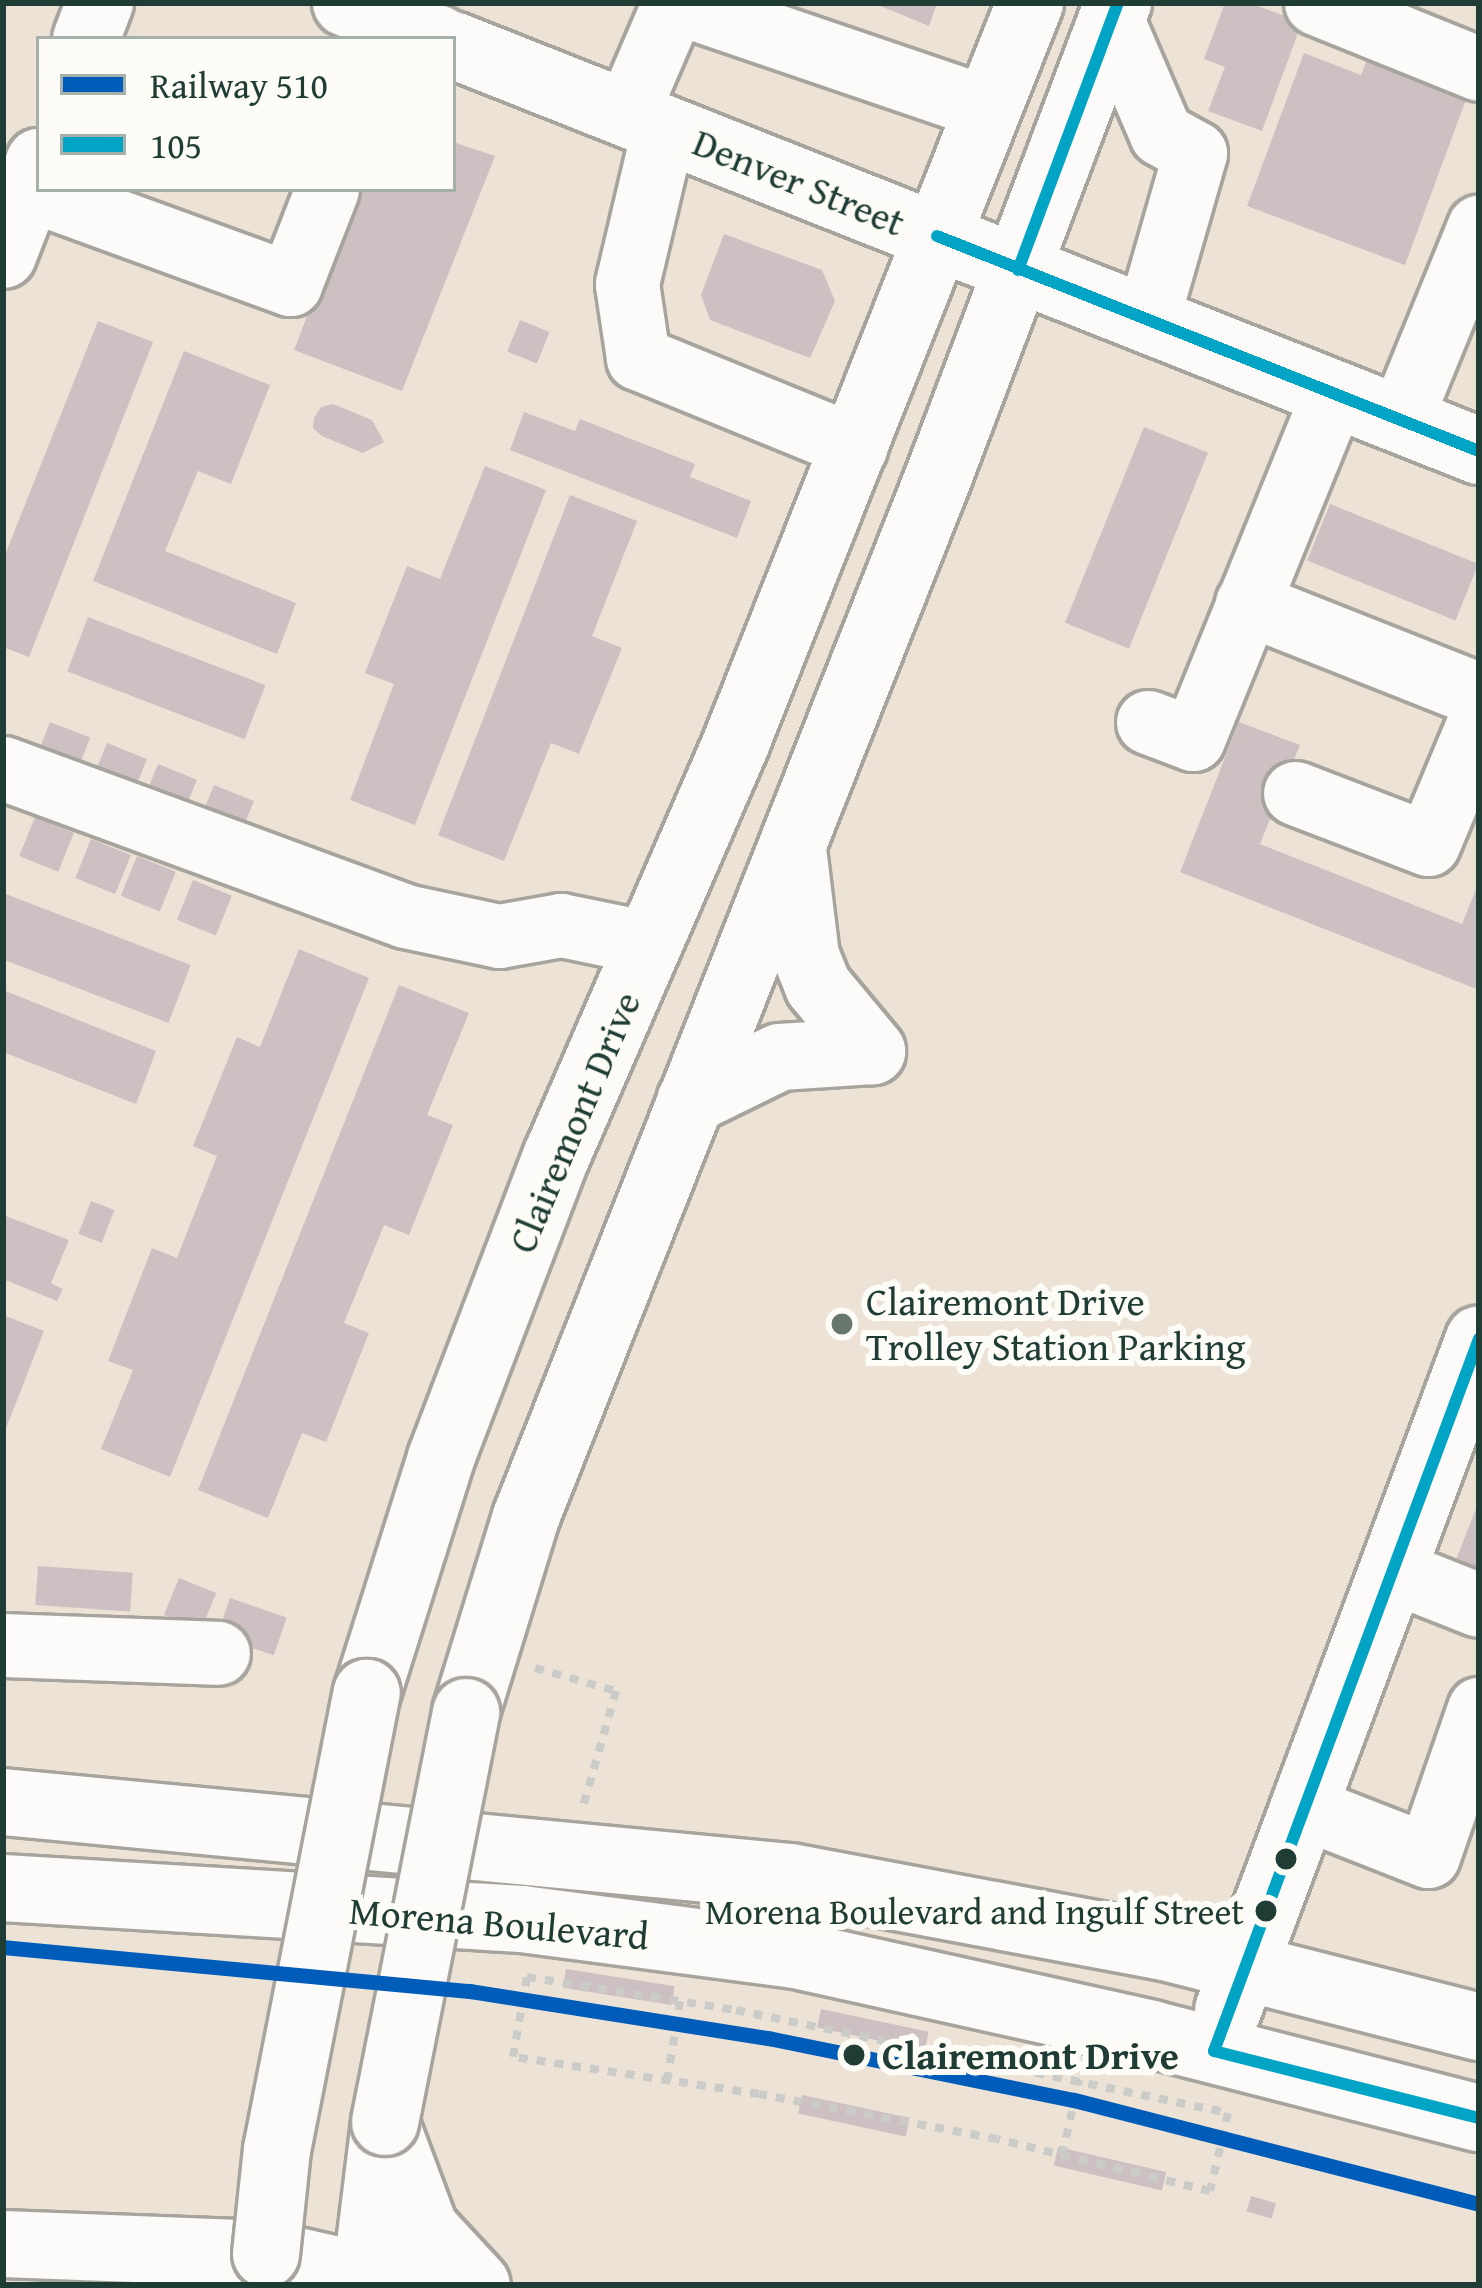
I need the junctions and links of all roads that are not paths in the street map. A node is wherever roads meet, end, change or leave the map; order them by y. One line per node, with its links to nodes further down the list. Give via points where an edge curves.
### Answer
1 (100, 3): 9 (main road)
2 (346, 3): 10 (main road)
3 (676, 3): 7 (lane); 14 (lane)
4 (1030, 3): 13 (main road, Clairemont Drive)
5 (1316, 3): 8 (lane)
6 (1115, 11): 21 (main road); 22 (lane, via 1161,134 1195,153)
7 (780, 19): 13 (lane)
8 (1421, 22): 12 (lane)
9 (87, 36)
10 (431, 36)
11 (456, 45): 14 (main road, Denver Street)
12 (1479, 69)
13 (988, 108): 19 (main road, Clairemont Drive)
14 (646, 120): 19 (main road, Denver Street); 25 (lane, via 627,284 638,358)
15 (34, 175): 20 (main road)
16 (74, 192): 17 (lane, via 290,284)
17 (327, 192)
18 (1479, 226): 24 (lane)
19 (937, 236): 21 (main road, Denver Street); 25 (main road, Clairemont Drive)
20 (3, 255)
21 (1018, 270): 22 (main road, Denver Street); 33 (main road)
22 (1147, 320): 23 (main road, Denver Street)
23 (1333, 394): 24 (main road, Denver Street); 27 (lane)
24 (1400, 420): 26 (main road, Denver Street)
25 (856, 447): 34 (main road, Clairemont Drive)
26 (1479, 451)
27 (1247, 603): 28 (lane); 29 (lane, via 1192,739)
28 (1479, 695)
29 (1148, 722)
30 (1479, 722): 32 (lane, via 1428,844)
31 (3, 769): 34 (lane, via 405,916 499,936 561,925)
32 (1295, 793)
33 (792, 843): 35 (main road); 35 (main road, via 806,956 818,986 872,1052 780,1057)
34 (650, 943): 51 (main road, Clairemont Drive, bridge, via 557,1155 441,1459 368,1693 289,2085)
35 (690, 1101): 49 (main road, bridge, via 526,1517 466,1712)
36 (1479, 1339): 37 (main road)
37 (1393, 1571): 38 (lane); 43 (main road)
38 (1479, 1605)
39 (3, 1645): 40 (lane)
40 (218, 1653)
41 (1479, 1709): 43 (lane, via 1428,1856)
42 (3, 1802): 45 (main road, Morena Boulevard, via 790,1876)
43 (1303, 1807): 45 (main road)
44 (3, 1888): 47 (main road, Morena Boulevard, via 522,1919 796,1955)
45 (1241, 1967): 46 (main road, Morena Boulevard); 47 (main road)
46 (1479, 2027)
47 (1214, 2051): 48 (main road, Morena Boulevard)
48 (1479, 2119)
49 (385, 2122): 52 (main road); 53 (main road, via 425,2229)
50 (3, 2244): 51 (main road)
51 (264, 2270): 52 (main road)
52 (378, 2283)
53 (477, 2285)

